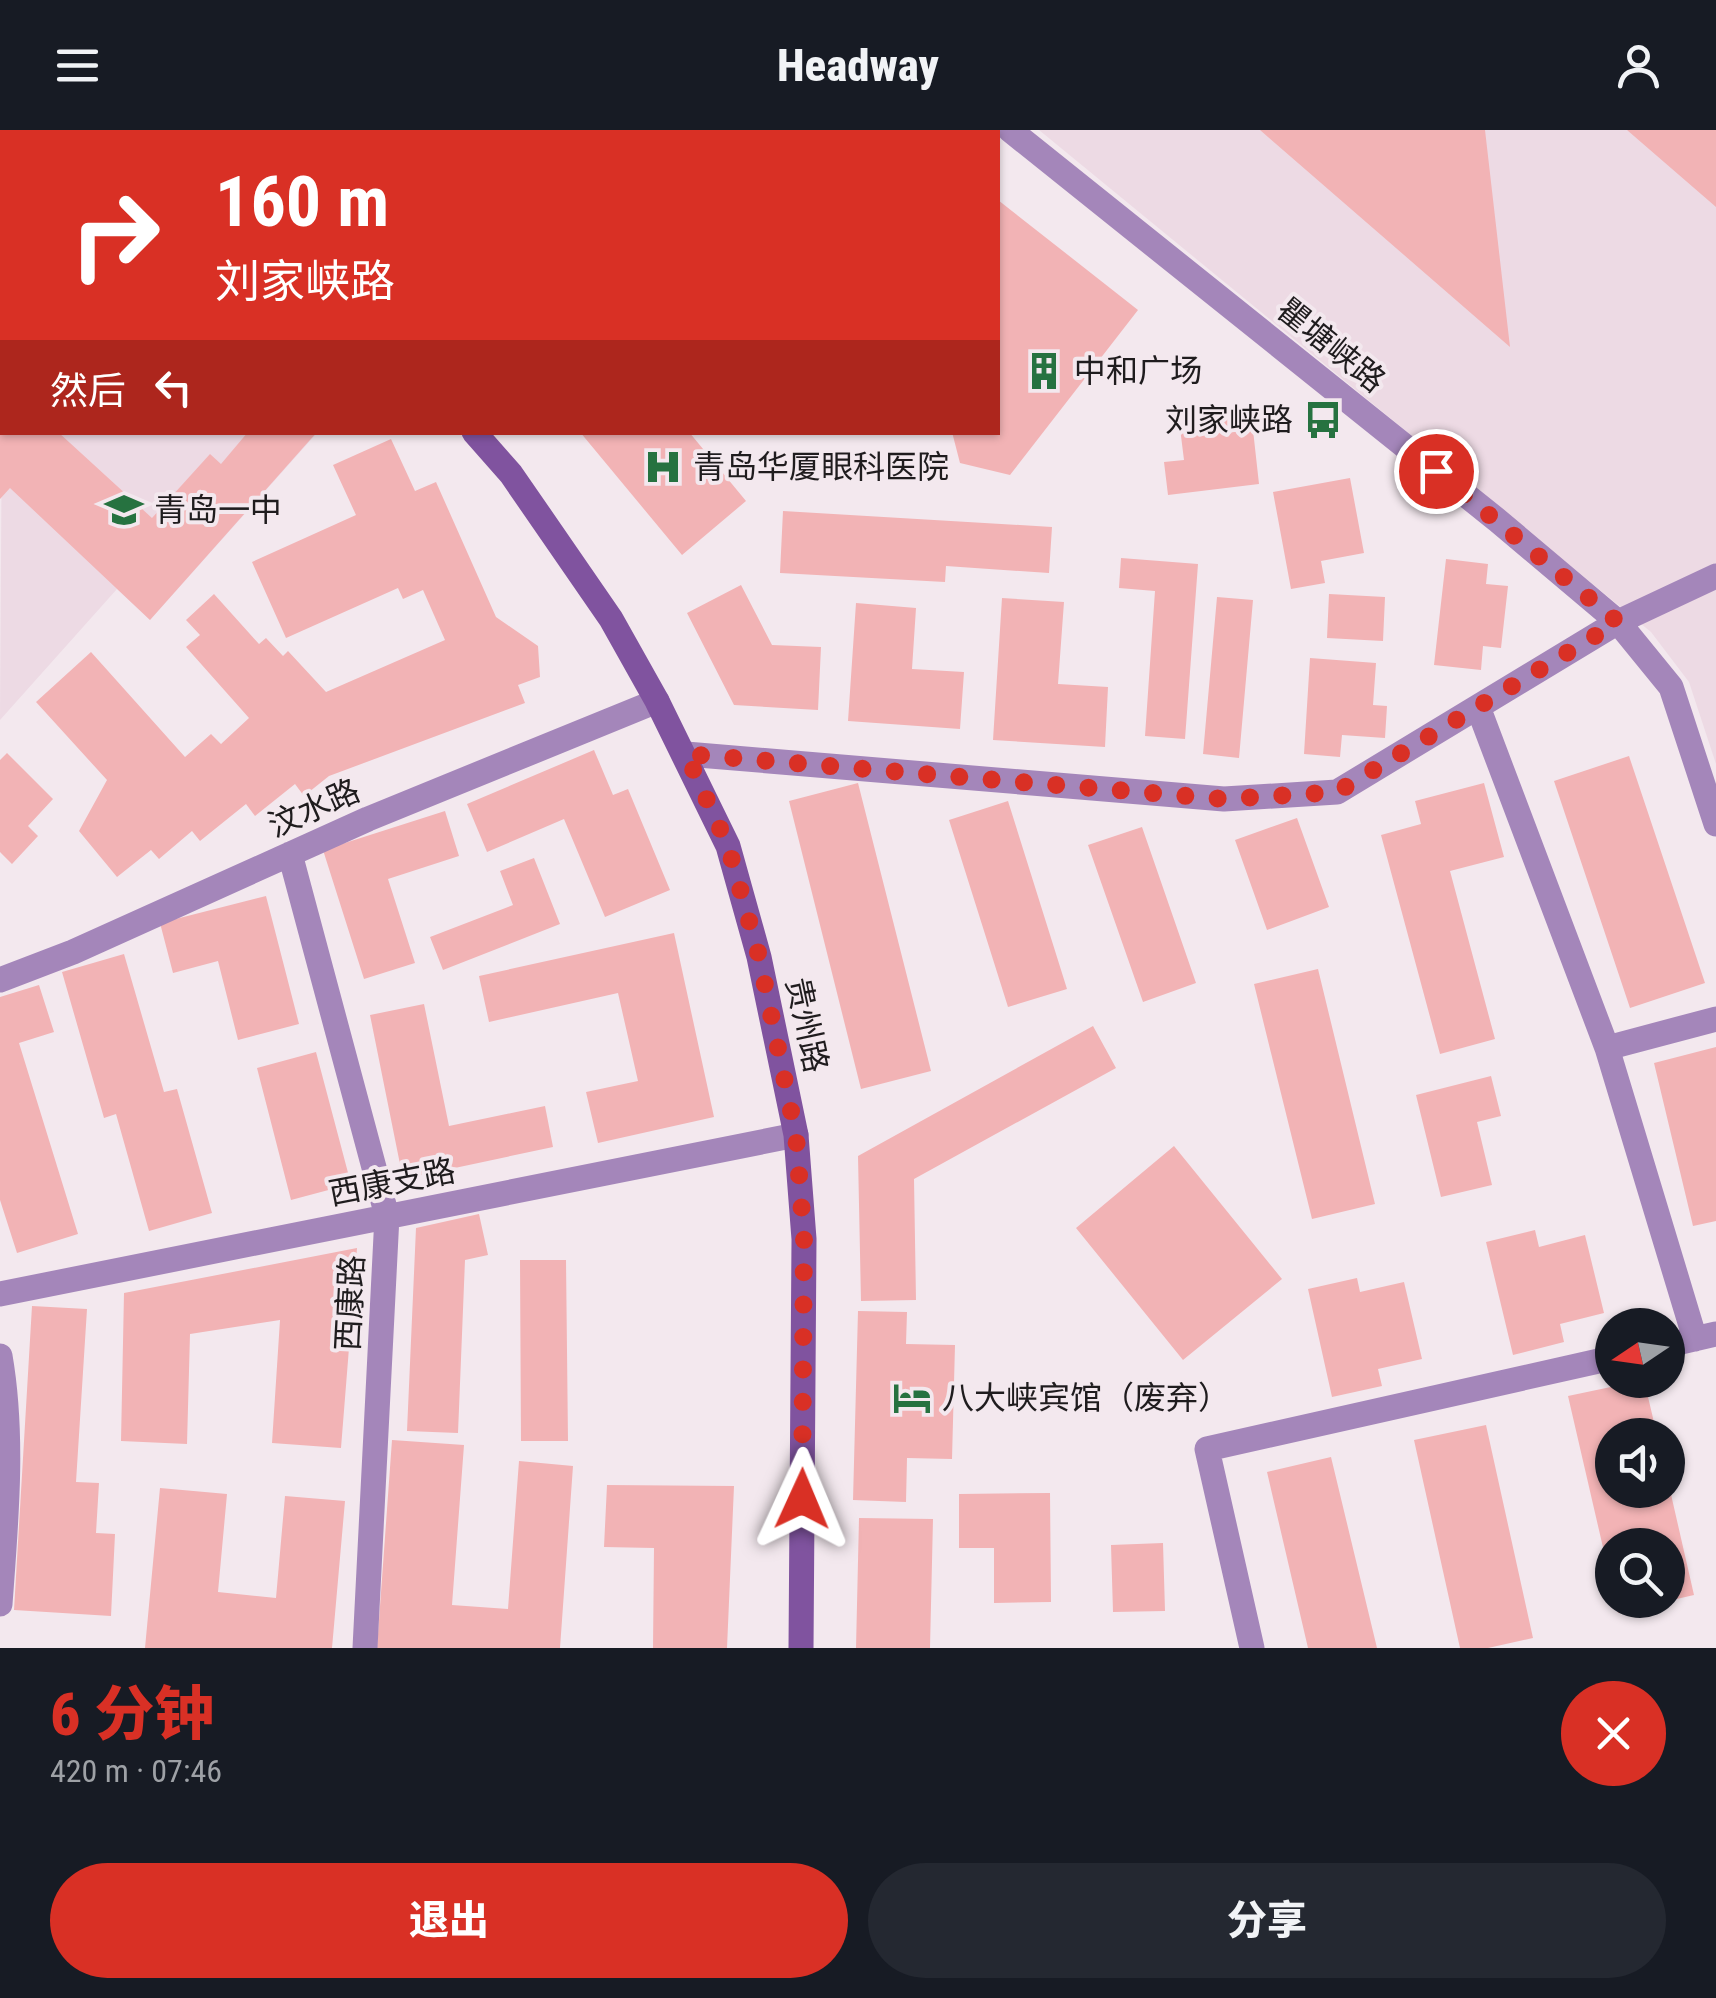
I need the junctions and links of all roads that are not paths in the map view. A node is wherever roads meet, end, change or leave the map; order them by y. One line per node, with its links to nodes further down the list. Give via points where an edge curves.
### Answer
1 (1010, 130): 4 (street, 瞿塘峡路)
2 (477, 435): 5 (main road, 贵州路, via 611,618)
3 (1716, 576): 4 (street)
4 (1618, 622): 6 (street); 8 (street, 瞿塘峡路, via 1671,687)
5 (657, 701): 7 (main road, 贵州路); 9 (street, 汶水路)
6 (1478, 707): 7 (street, via 1337,792 1318,794 1224,799); 12 (street)
7 (686, 754): 13 (main road, 贵州路, via 728,846)
8 (1716, 824)
9 (290, 854): 10 (street, 汶水路); 14 (street, 西康路)
10 (0, 980)
11 (1716, 1020): 12 (street)
12 (1607, 1048): 16 (street)
13 (796, 1135): 14 (street, 西康支路); 21 (main road, 贵州路, via 804,1239)
14 (386, 1216): 15 (street, 西康支路); 20 (street, 西康路)
15 (0, 1294)
16 (1705, 1337)
17 (0, 1356): 19 (street, via 8,1498)
18 (1595, 1362): 22 (street, via 1206,1449)
19 (0, 1604)
20 (365, 1648)
21 (800, 1648)
22 (1252, 1648)

